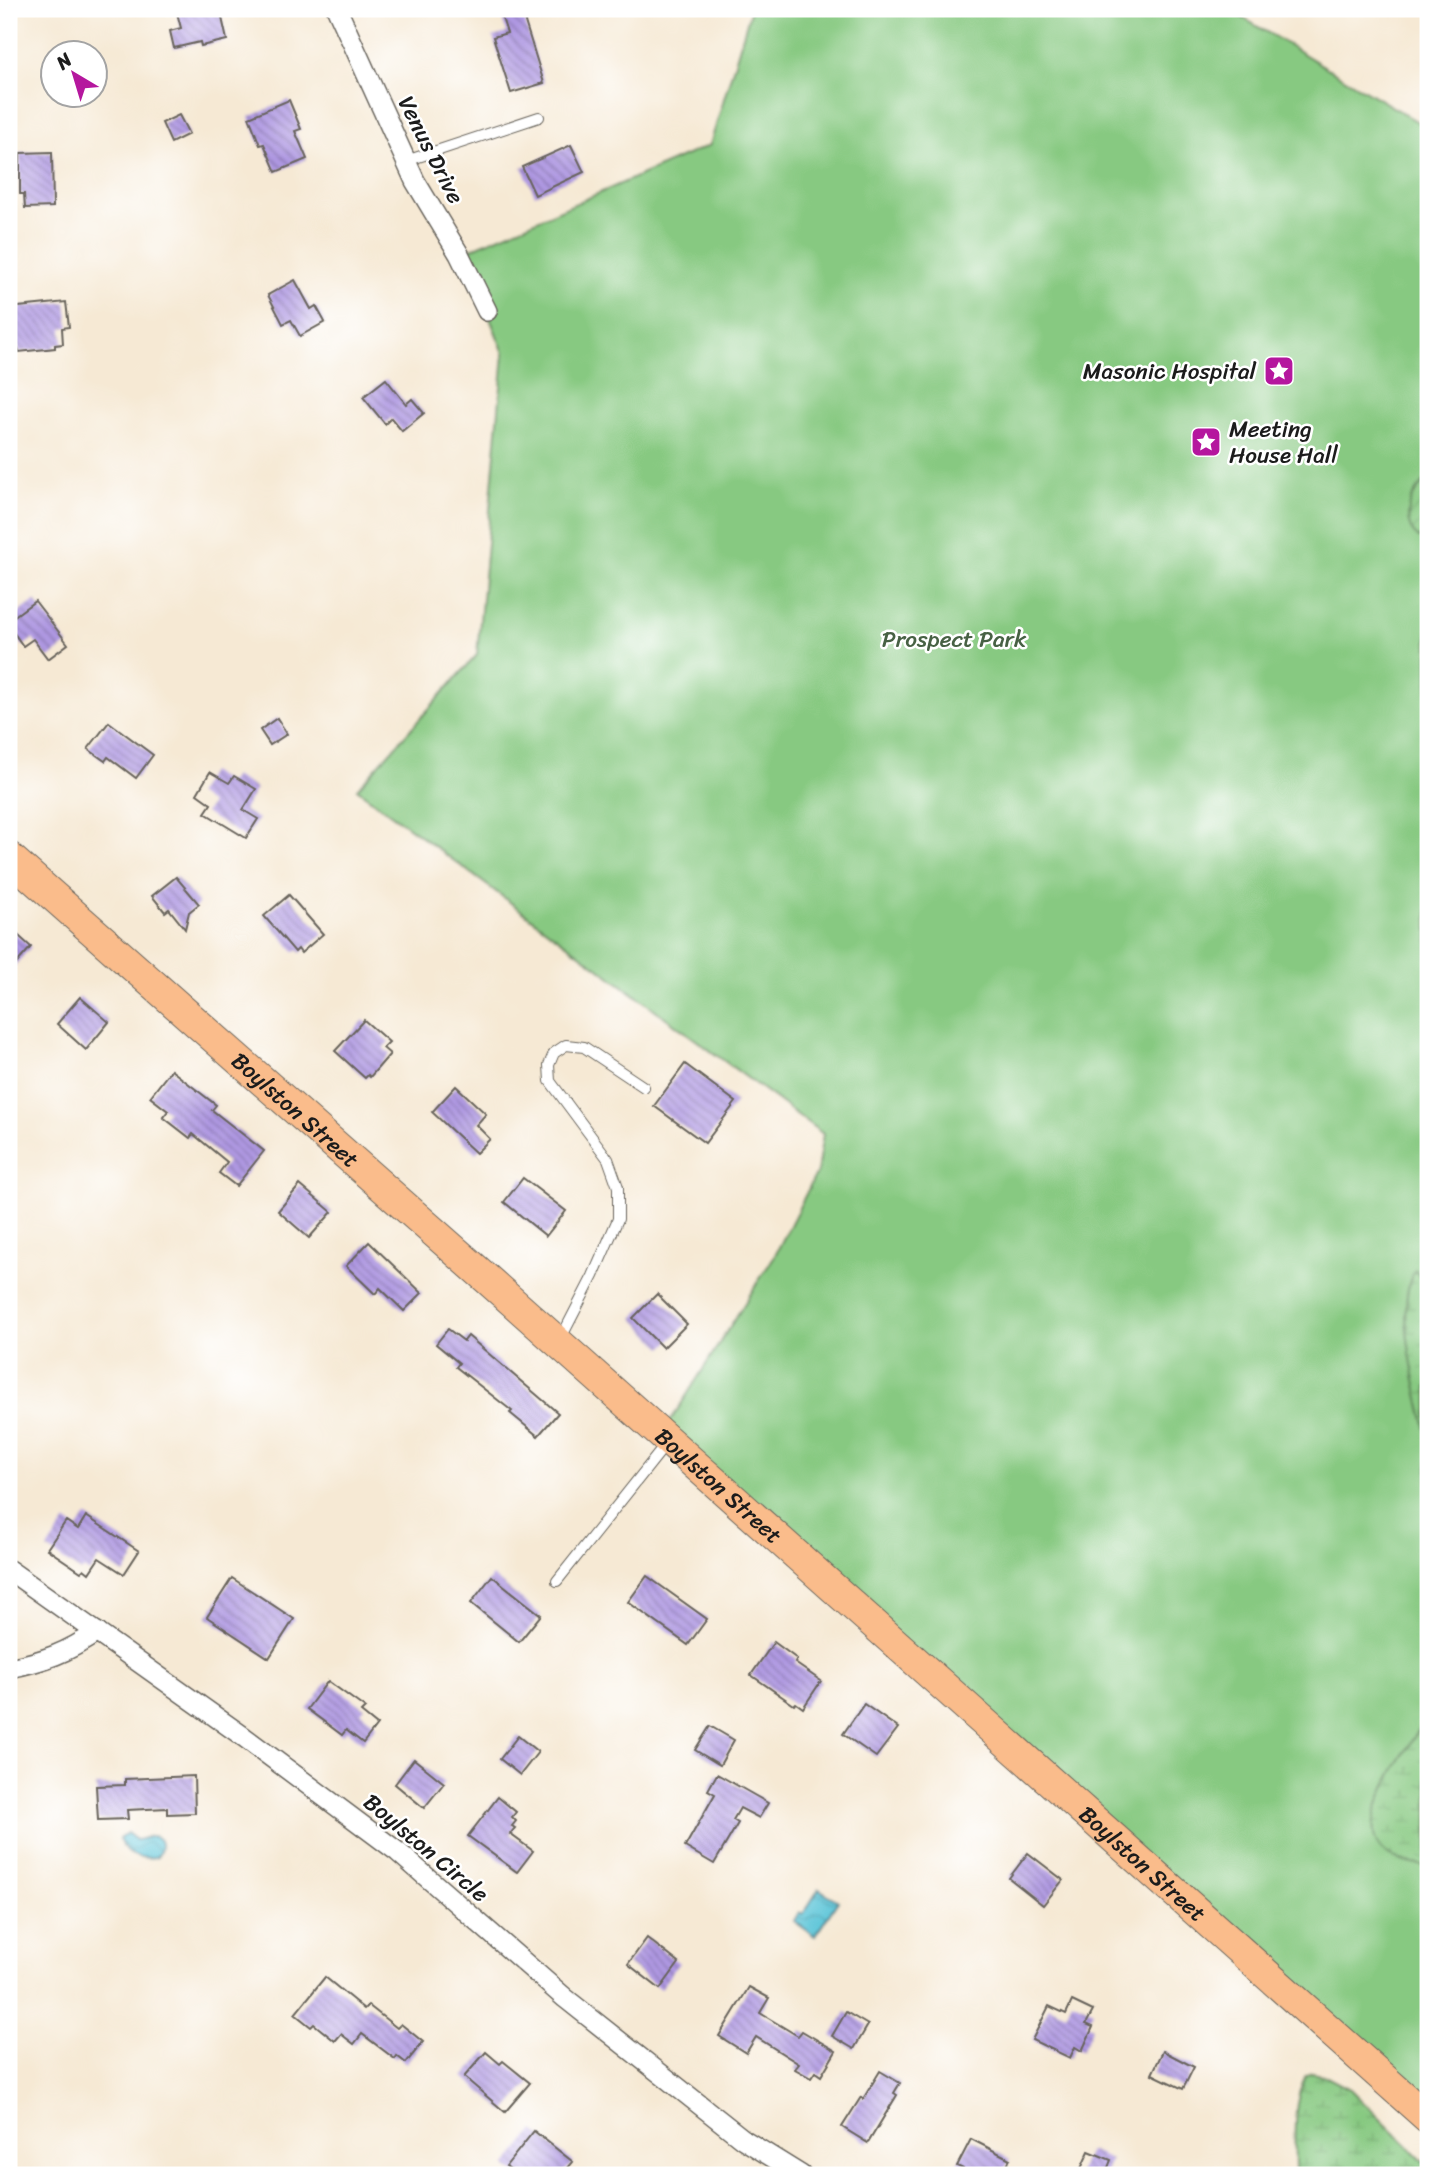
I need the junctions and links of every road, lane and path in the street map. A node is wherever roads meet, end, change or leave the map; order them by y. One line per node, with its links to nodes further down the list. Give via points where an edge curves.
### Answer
1 (337, 9): 3 (street, Venus Drive)
2 (539, 117): 3 (lane)
3 (406, 161): 4 (street, Venus Drive)
4 (487, 311)
5 (9, 857): 7 (main road, Boylston Street)
6 (644, 1087): 7 (lane, via 584,1047 566,1045 554,1053 549,1065 550,1081 608,1159 618,1187 618,1219)
7 (559, 1344): 8 (main road, Boylston Street)
8 (668, 1442): 10 (lane); 13 (main road, Boylston Street)
9 (9, 1570): 11 (street, Boylston Circle)
10 (557, 1581)
11 (97, 1632): 12 (street, via 43,1661); 14 (street, Boylston Circle, via 398,1852 565,1998 743,2139)
12 (9, 1668)
13 (1428, 2118)
14 (801, 2175)

